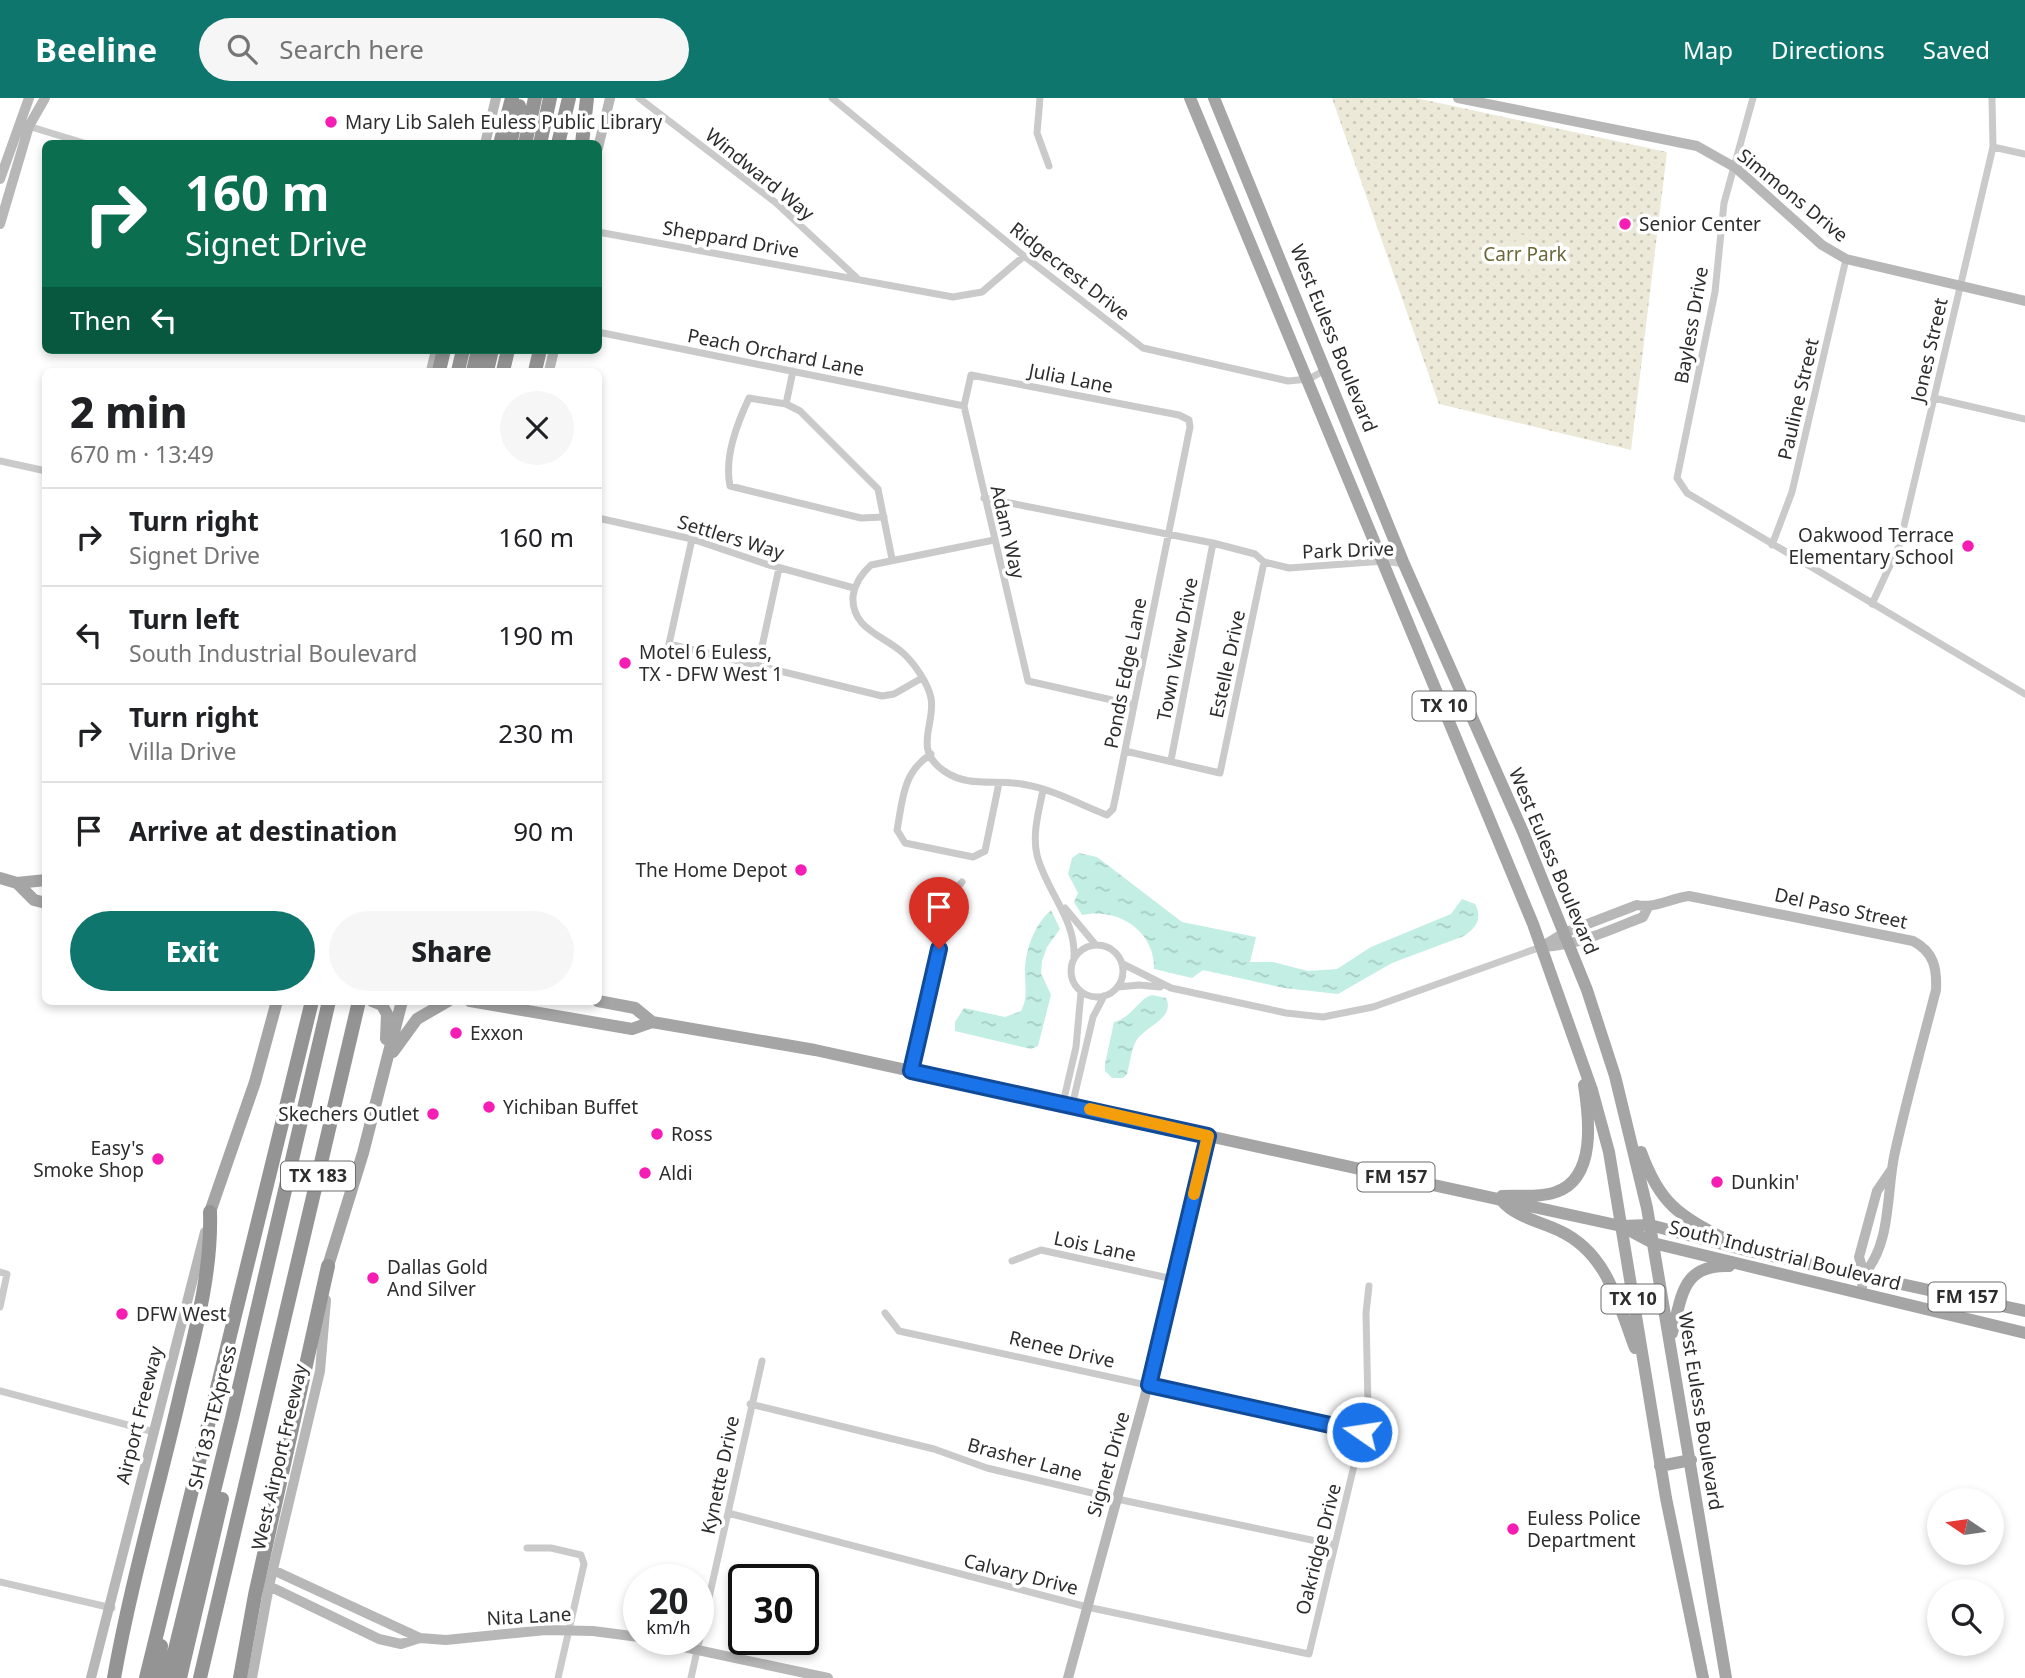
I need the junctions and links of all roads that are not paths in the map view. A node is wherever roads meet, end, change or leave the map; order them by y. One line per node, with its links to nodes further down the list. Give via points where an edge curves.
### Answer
1 (29, 98): 19 (street)
2 (45, 98): 19 (street)
3 (496, 98): 21 (street)
4 (512, 98): 22 (highway)
5 (521, 98): 23 (highway)
6 (536, 98): 24 (highway)
7 (550, 98): 25 (highway)
8 (569, 98): 26 (highway)
9 (587, 98): 27 (highway)
10 (610, 98): 28 (street)
11 (639, 98): 38 (street, Windward Way, via 775,202)
12 (832, 98): 36 (street, Ridgecrest Drive)
13 (1040, 98): 31 (street, via 1037,134)
14 (1190, 98): 44 (main road, West Euless Boulevard / TX 10)
15 (1214, 98): 42 (main road, West Euless Boulevard / TX 10)
16 (1458, 98): 32 (street, Simmons Drive, via 1697,146)
17 (1753, 98): 32 (street, Bayless Drive)
18 (1993, 98): 29 (street, Jones Street)
19 (25, 124): 20 (street); 33 (street); 34 (street)
20 (75, 140)
21 (486, 140)
22 (501, 140)
23 (511, 140)
24 (526, 140)
25 (541, 140)
26 (559, 140)
27 (582, 140)
28 (600, 140)
29 (1993, 147): 30 (street); 39 (street, Jones Street)
30 (2025, 154)
31 (1049, 166)
32 (1735, 168): 37 (street, Simmons Drive, via 1822,245); 59 (street, Bayless Drive, via 1724,203 1709,329 1677,475 1687,493)
33 (0, 180)
34 (0, 224)
35 (602, 233): 38 (street, Sheppard Drive)
36 (1024, 256): 38 (street, Sheppard Drive, via 993,284 965,297); 44 (street, Ridgecrest Drive, via 1143,348 1288,381)
37 (1846, 259): 39 (street, Simmons Drive); 59 (street, Pauline Street, via 1792,492)
38 (858, 278)
39 (1960, 285): 40 (street, Simmons Drive); 45 (street, Jones Street)
40 (2025, 301)
41 (602, 333): 43 (street, Peach Orchard Lane)
42 (1326, 370): 44 (street, Ridgecrest Drive); 63 (main road, West Euless Boulevard / TX 10)
43 (793, 372): 46 (street); 47 (street, Peach Orchard Lane)
44 (1309, 379): 61 (main road, West Euless Boulevard / TX 10)
45 (1934, 398): 48 (street); 66 (street, Jones Street, via 1899,546)
46 (786, 404): 53 (street, via 800,411 878,489); 53 (street, via 749,398 727,472 730,485 862,518)
47 (964, 407): 49 (street, Julia Lane, via 971,375 1179,415 1189,420); 52 (street, Adam Way)
48 (2025, 419)
49 (1190, 427): 55 (street, Ponds Edge Lane)
50 (0, 461): 51 (street)
51 (42, 470)
52 (984, 498): 55 (street, Park Drive); 57 (street, Adam Way)
53 (884, 517): 60 (street)
54 (602, 519): 56 (street, Settlers Way)
55 (1168, 534): 58 (street, Park Drive); 70 (street, Ponds Edge Lane)
56 (692, 539): 64 (street, Settlers Way); 67 (street, via 669,644)
57 (994, 540): 60 (street); 70 (street, Adam Way, via 1028,681)
58 (1213, 543): 62 (street, Park Drive, via 1255,554); 73 (street, Town View Drive)
59 (1772, 545): 66 (street)
60 (892, 559): 65 (street, via 871,565)
61 (1385, 561): 62 (street, Park Drive, via 1302,568); 63 (street, Park Drive); 84 (main road, West Euless Boulevard / TX 10)
62 (1264, 562): 73 (street, Estelle Drive, via 1220,773)
63 (1404, 564): 82 (main road, West Euless Boulevard / TX 10)
64 (779, 568): 65 (street, Settlers Way); 67 (street)
65 (854, 588): 68 (street, via 853,608 858,619 903,653)
66 (1872, 604): 69 (street)
67 (758, 665): 68 (street, via 881,696)
68 (922, 678): 72 (street, via 931,698 925,736)
69 (2025, 694)
70 (1134, 705): 71 (street, Ponds Edge Lane)
71 (1125, 751): 73 (street); 75 (street, Ponds Edge Lane, via 1113,809 1107,815)
72 (931, 754): 74 (street, via 940,768 957,780); 74 (street, via 907,779 897,831 901,839 980,855 985,851)
73 (1171, 760)
74 (999, 783): 75 (street)
75 (1043, 790): 81 (street, via 1034,834 1038,856)
76 (0, 878): 79 (main road)
77 (42, 880): 79 (main road)
78 (962, 882): 104 (street, via 952,894)
79 (17, 883): 80 (main road)
80 (42, 902)
81 (1060, 902): 83 (street); 85 (street)
82 (1566, 939): 84 (street, Del Paso Street); 106 (main road, West Euless Boulevard / TX 10); 119 (street, Del Paso Street, via 1643,917 1648,907 1674,898 1707,898 1913,941 1928,952 1937,975 1936,990 1892,1169 1877,1191 1859,1257)
83 (1095, 944): 85 (street); 86 (street, via 1109,947)
84 (1541, 947): 88 (street, Del Paso Street, via 1373,1007 1323,1017); 102 (main road, West Euless Boulevard / TX 10)
85 (1074, 957): 89 (street, via 1072,980)
86 (1123, 964): 87 (street); 88 (street)
87 (1118, 987): 88 (street); 90 (street)
88 (1171, 988)
89 (1081, 992): 90 (street); 105 (street)
90 (1104, 996): 105 (street, via 1093,1017)
91 (602, 1002): 101 (main road, South Industrial Boulevard / FM 157, via 635,1008)
92 (276, 1005): 110 (main road, Airport Freeway)
93 (311, 1005): 150 (highway, TX 183)
94 (333, 1005): 163 (highway, SH 183 TEXpress)
95 (333, 1005): 164 (highway, SH 183 TEXpress)
96 (383, 1005): 103 (main road, via 388,1030 382,1051)
97 (401, 1005): 103 (main road, West Airport Freeway)
98 (441, 1005): 103 (main road, via 417,1019)
99 (493, 1005): 101 (main road, South Industrial Boulevard / FM 157, via 632,1029)
100 (357, 1006): 165 (highway, TX 183)
101 (652, 1022): 104 (main road, South Industrial Boulevard / FM 157)
102 (1580, 1057): 108 (main road, via 1588,1133 1582,1167 1573,1181 1555,1193); 112 (main road, West Euless Boulevard / TX 10, via 1609,1152)
103 (387, 1064): 116 (main road, West Airport Freeway)
104 (911, 1071): 105 (main road, South Industrial Boulevard / FM 157)
105 (1068, 1105): 107 (main road, South Industrial Boulevard / FM 157)
106 (1624, 1108): 111 (main road, West Euless Boulevard / TX 10); 114 (main road, via 1658,1192 1676,1211)
107 (1208, 1136): 108 (main road, South Industrial Boulevard / FM 157); 120 (street, Signet Drive)
108 (1484, 1197): 109 (main road, South Industrial Boulevard / FM 157)
109 (1502, 1200): 112 (main road, South Industrial Boulevard / FM 157); 129 (main road, via 1511,1211 1572,1238 1600,1263)
110 (210, 1212): 133 (street, Airport Freeway); 151 (highway, via 211,1240 193,1343)
111 (1650, 1225): 112 (main road, South Industrial Boulevard / FM 157); 113 (main road, West Euless Boulevard / TX 10); 114 (main road, South Industrial Boulevard / FM 157)
112 (1621, 1226): 113 (main road, South Industrial Boulevard / FM 157); 129 (main road, West Euless Boulevard / TX 10)
113 (1653, 1243): 117 (main road, South Industrial Boulevard / FM 157); 127 (main road, West Euless Boulevard / TX 10)
114 (1749, 1251): 119 (main road, South Industrial Boulevard / FM 157)
115 (1012, 1261): 120 (street, Lois Lane, via 1041,1251)
116 (328, 1266): 135 (highway); 142 (street, West Airport Freeway, via 320,1371)
117 (1754, 1267): 122 (main road, South Industrial Boulevard / FM 157); 127 (main road, via 1718,1265 1699,1272 1681,1293)
118 (4, 1273): 123 (street)
119 (1864, 1274): 122 (street, Del Paso Street); 124 (main road, South Industrial Boulevard / FM 157)
120 (1173, 1279): 130 (street, Signet Drive)
121 (1369, 1286): 134 (street, Oakridge Drive, via 1368,1406)
122 (1861, 1294): 126 (main road, South Industrial Boulevard / FM 157)
123 (0, 1307)
124 (2025, 1311)
125 (885, 1313): 130 (street, Renee Drive, via 899,1331)
126 (2025, 1333)
127 (1670, 1340): 136 (main road, West Euless Boulevard / TX 10)
128 (762, 1361): 132 (street, Kynette Drive)
129 (1644, 1372): 137 (main road, West Euless Boulevard / TX 10)
130 (1149, 1385): 134 (street, Renee Drive); 138 (street, Signet Drive)
131 (0, 1391): 133 (street)
132 (750, 1404): 138 (street, Brasher Lane); 139 (street, Kynette Drive)
133 (155, 1432): 149 (street, Airport Freeway)
134 (1362, 1432): 140 (street, Oakridge Drive)
135 (287, 1447): 166 (highway); 167 (highway)
136 (1691, 1460): 137 (main road); 148 (main road, West Euless Boulevard / TX 10)
137 (1660, 1466): 146 (main road, West Euless Boulevard / TX 10)
138 (1117, 1499): 140 (street, Brasher Lane); 147 (street, Signet Drive)
139 (728, 1513): 143 (street, Kynette Drive); 147 (street, Calvary Drive)
140 (1335, 1545): 156 (street, Oakridge Drive)
141 (527, 1548): 152 (street, via 581,1555 583,1573)
142 (273, 1570): 145 (street, West Airport Freeway); 154 (street, Nita Lane)
143 (714, 1576)
144 (0, 1582): 149 (street)
145 (270, 1586): 154 (street, Nita Lane, via 379,1639 401,1644); 168 (street, West Airport Freeway)
146 (1685, 1590): 148 (main road, via 1699,1607); 173 (main road, West Euless Boulevard / TX 10)
147 (1087, 1607): 156 (street, Calvary Drive); 172 (street, Signet Drive)
148 (1713, 1607): 174 (main road, West Euless Boulevard / TX 10)
149 (112, 1608): 158 (street, Airport Freeway)
150 (163, 1613): 161 (highway, TX 183); 162 (highway)
151 (122, 1629): 159 (highway); 160 (highway)
152 (569, 1630): 153 (street, Nita Lane); 154 (street, Nita Lane); 169 (street)
153 (623, 1635)
154 (420, 1638)
155 (714, 1653): 171 (street)
156 (1309, 1654)
157 (697, 1655): 170 (street, Kynette Drive)
158 (92, 1678)
159 (104, 1678)
160 (114, 1678)
161 (146, 1678)
162 (157, 1678)
163 (168, 1678)
164 (180, 1678)
165 (200, 1678)
166 (230, 1678)
167 (240, 1678)
168 (252, 1678)
169 (558, 1678)
170 (691, 1678)
171 (828, 1678)
172 (1068, 1678)
173 (1703, 1678)
174 (1726, 1678)

